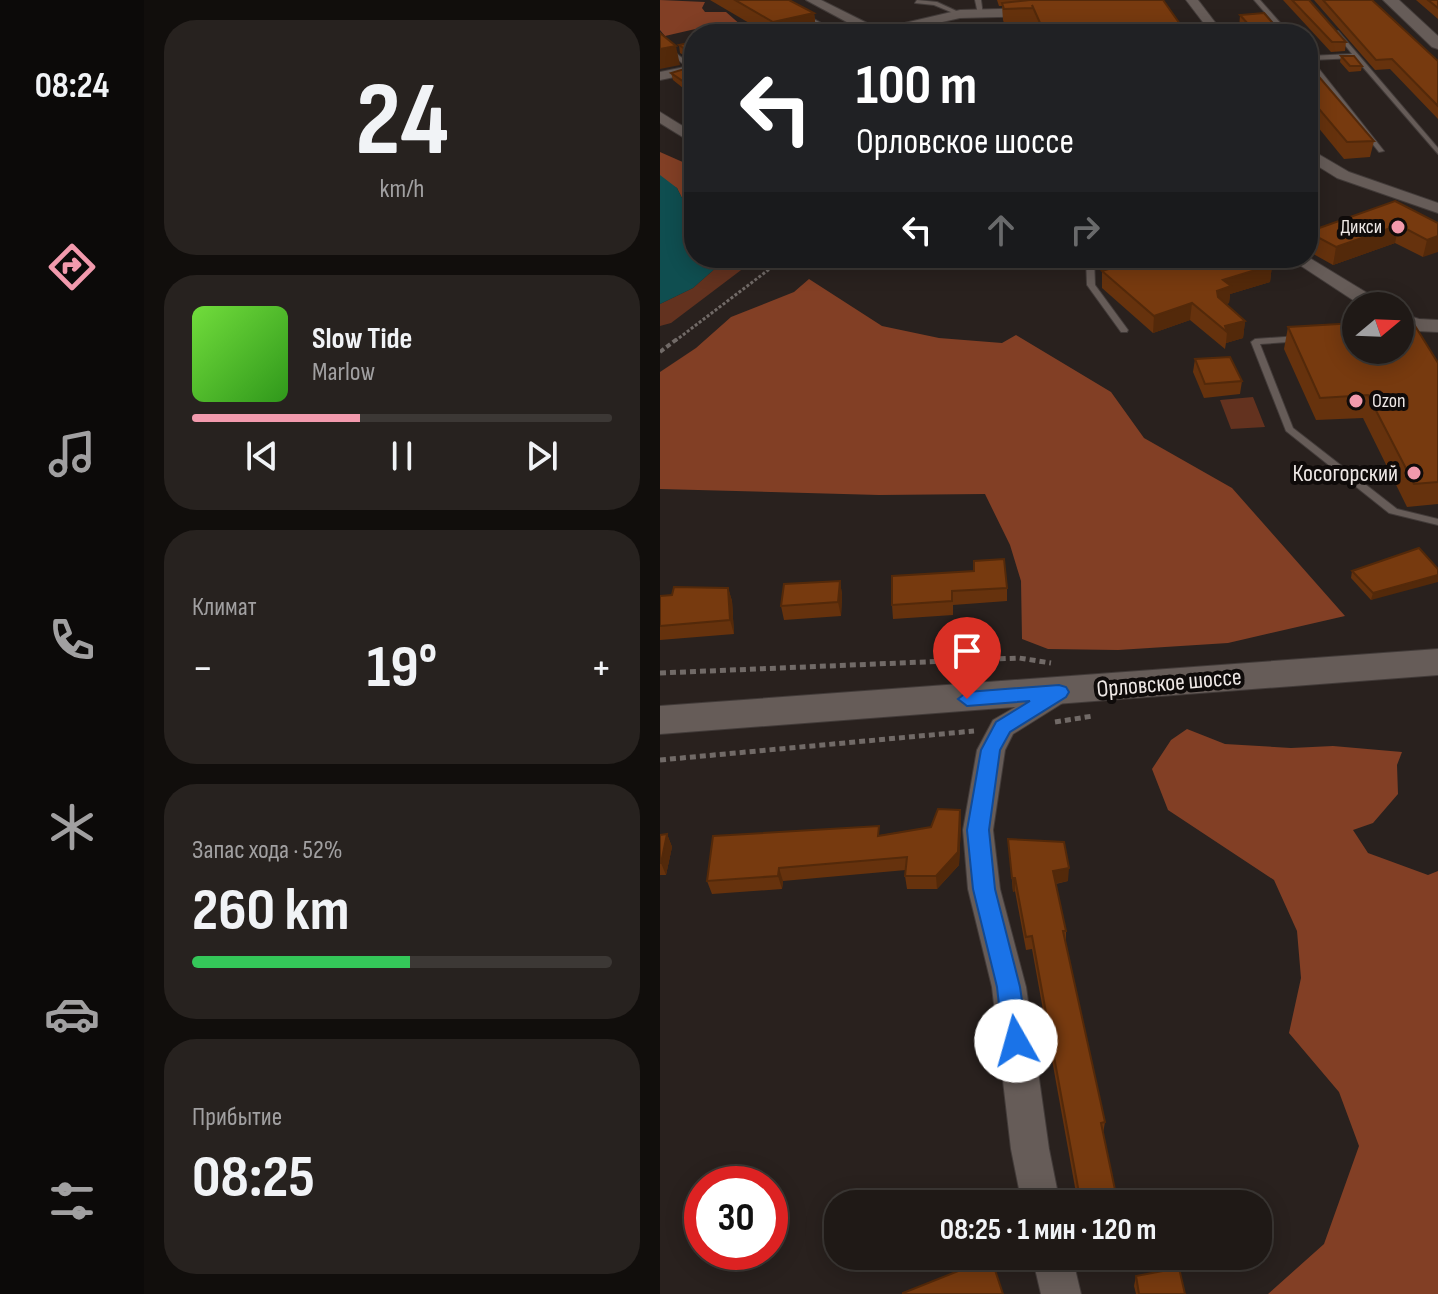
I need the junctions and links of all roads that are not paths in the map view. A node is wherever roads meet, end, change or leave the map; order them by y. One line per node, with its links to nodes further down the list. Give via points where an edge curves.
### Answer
1 (775, 0): 15 (lane)
2 (812, 0): 12 (street)
3 (978, 0): 11 (lane)
4 (1094, 0): 9 (street)
5 (1192, 0): 20 (street)
6 (1257, 0): 21 (lane)
7 (1390, 0): 23 (street)
8 (917, 2): 10 (lane)
9 (1042, 4): 11 (street, via 1034,12)
10 (960, 14): 11 (street); 13 (street)
11 (981, 14)
12 (849, 19): 16 (street); 17 (street)
13 (938, 19): 18 (street); 19 (street)
14 (1329, 23): 24 (lane)
15 (818, 24)
16 (833, 24)
17 (859, 24)
18 (918, 24)
19 (948, 24)
20 (1210, 24)
21 (1278, 24)
22 (660, 43): 26 (lane)
23 (1438, 44)
24 (1357, 56): 25 (lane); 33 (lane)
25 (1318, 58)
26 (684, 62)
27 (684, 71): 29 (street)
28 (1318, 72): 32 (lane)
29 (660, 76)
30 (660, 116): 31 (street)
31 (684, 133)
32 (1381, 151)
33 (1438, 152)
34 (1318, 159): 35 (street, via 1343,175)
35 (1438, 208)
36 (1090, 268): 41 (lane, via 1091,285)
37 (1314, 268): 38 (street)
38 (1353, 292)
39 (1438, 326): 40 (street)
40 (1414, 327)
41 (1124, 330)
42 (1313, 337): 43 (lane, via 1255,342 1289,429 1393,511)
43 (1438, 522)
44 (1438, 662): 45 (main road, Орловское шоссе)
45 (1062, 679): 46 (main road, Орловское шоссе); 47 (street, via 1003,727 991,750 978,830 984,889 1009,987)
46 (660, 720)
47 (1038, 1190)
48 (1055, 1270): 49 (street)
49 (1061, 1294)

